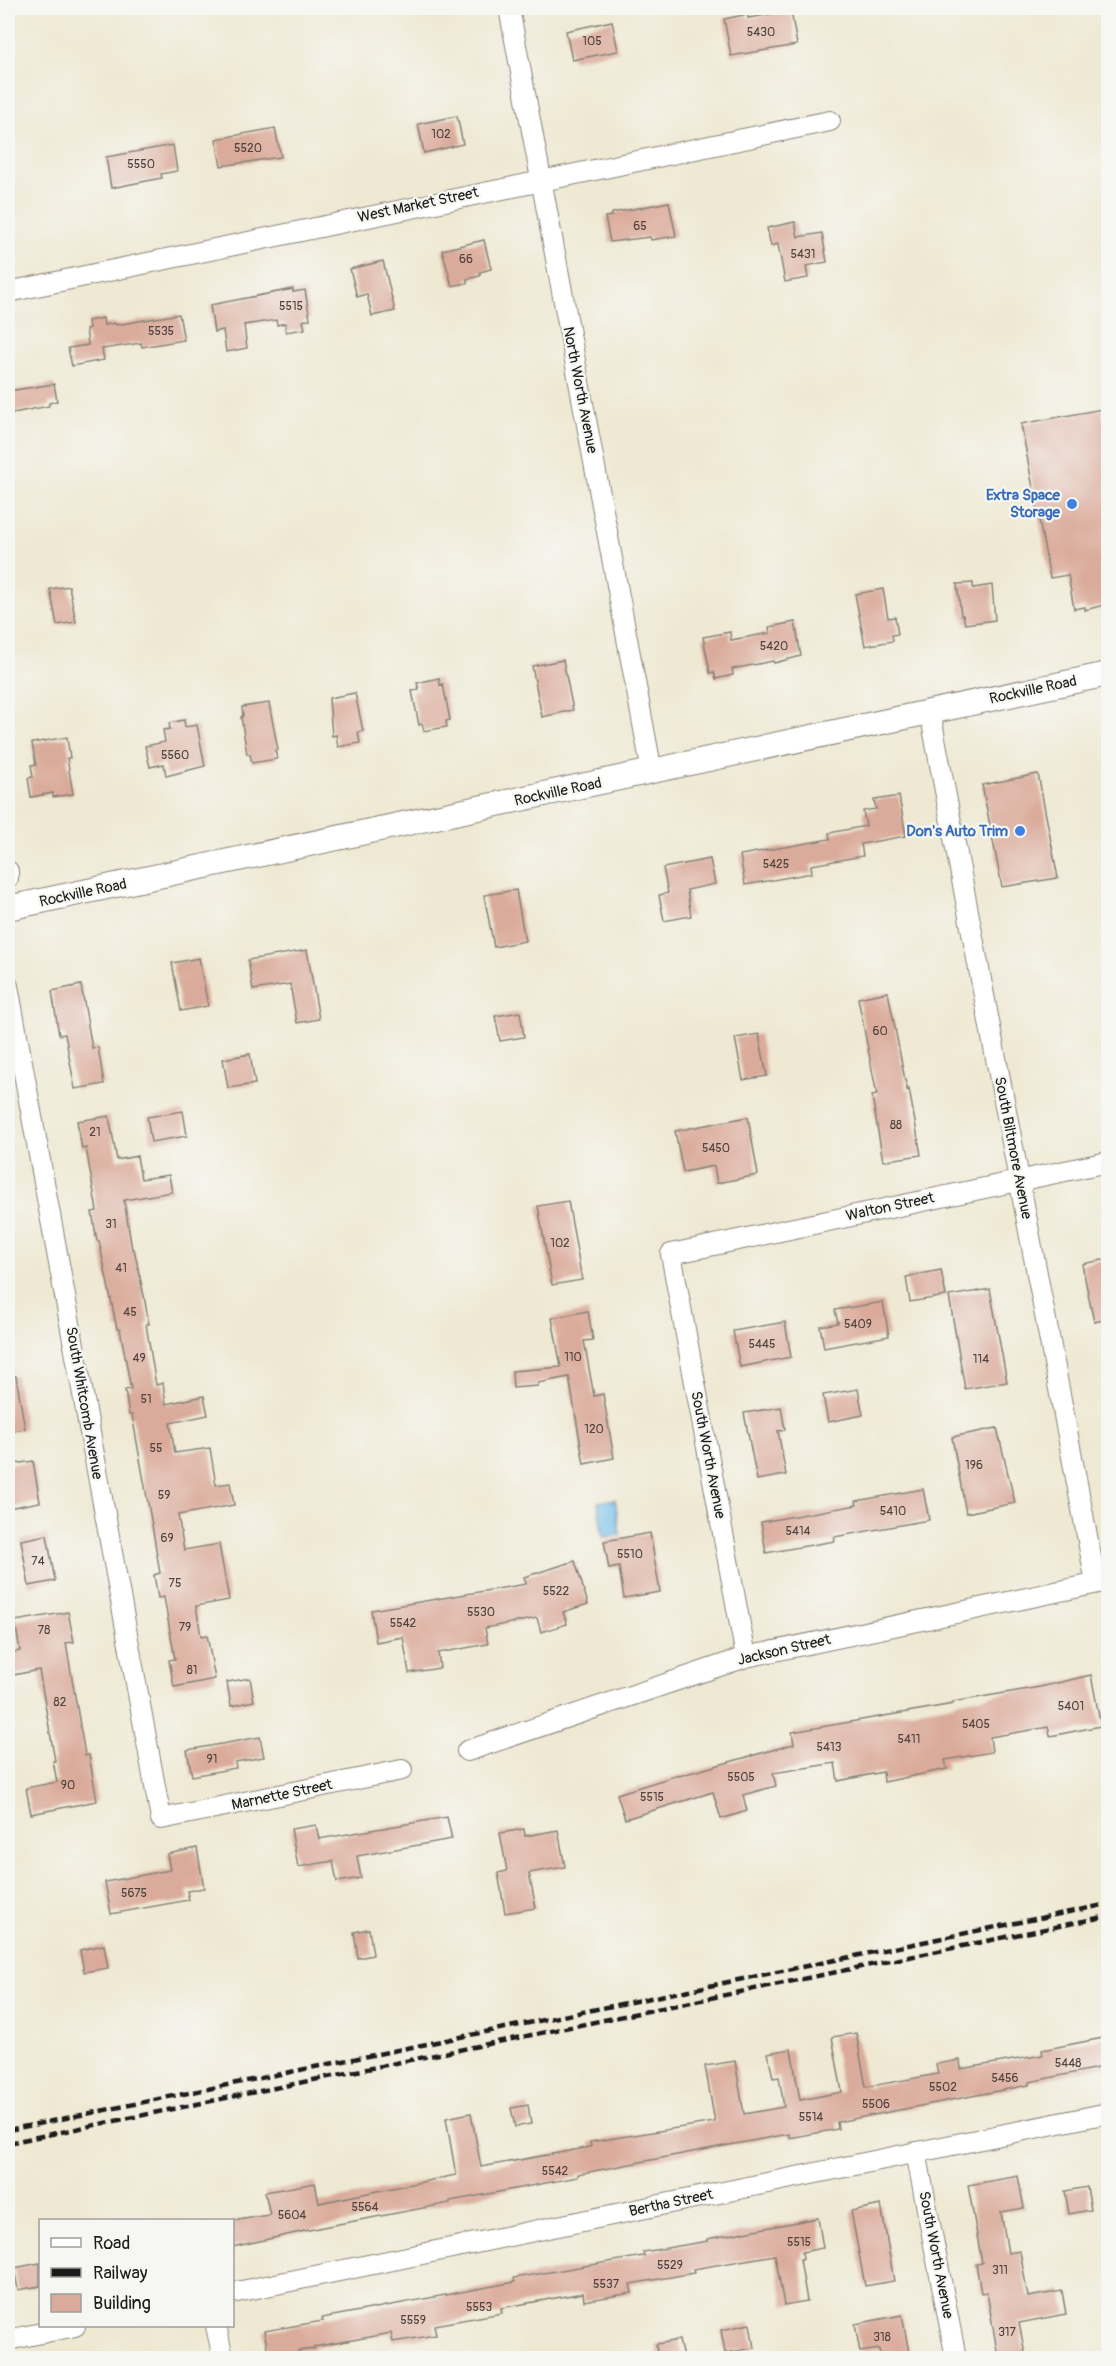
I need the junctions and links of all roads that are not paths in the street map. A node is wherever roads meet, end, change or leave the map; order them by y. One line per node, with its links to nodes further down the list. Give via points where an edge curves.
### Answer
1 (509, 8): 3 (street, North Worth Avenue)
2 (830, 121): 3 (street, West Market Street)
3 (541, 180): 4 (street, West Market Street); 7 (street, North Worth Avenue)
4 (8, 292)
5 (1108, 674): 6 (main road, Rockville Road)
6 (930, 712): 7 (main road, Rockville Road); 13 (street, South Biltmore Avenue)
7 (652, 772): 10 (main road, Rockville Road)
8 (8, 871): 9 (street)
9 (8, 878)
10 (8, 908)
11 (8, 986): 19 (street, South Whitcomb Avenue)
12 (1108, 1161): 13 (street, Walton Street)
13 (1019, 1180): 14 (street, Walton Street); 15 (street, South Biltmore Avenue)
14 (671, 1254): 16 (street, South Worth Avenue)
15 (1102, 1582): 16 (street, Jackson Street)
16 (746, 1657): 17 (street, Jackson Street)
17 (467, 1751)
18 (402, 1770): 19 (street, Marnette Street)
19 (161, 1819)
20 (1108, 2113): 21 (street, Bertha Street)
21 (916, 2152): 22 (street, Bertha Street); 27 (street, South Worth Avenue)
22 (234, 2293)
23 (66, 2327): 25 (street)
24 (216, 2327): 26 (street)
25 (8, 2340)
26 (223, 2358)
27 (956, 2358)

